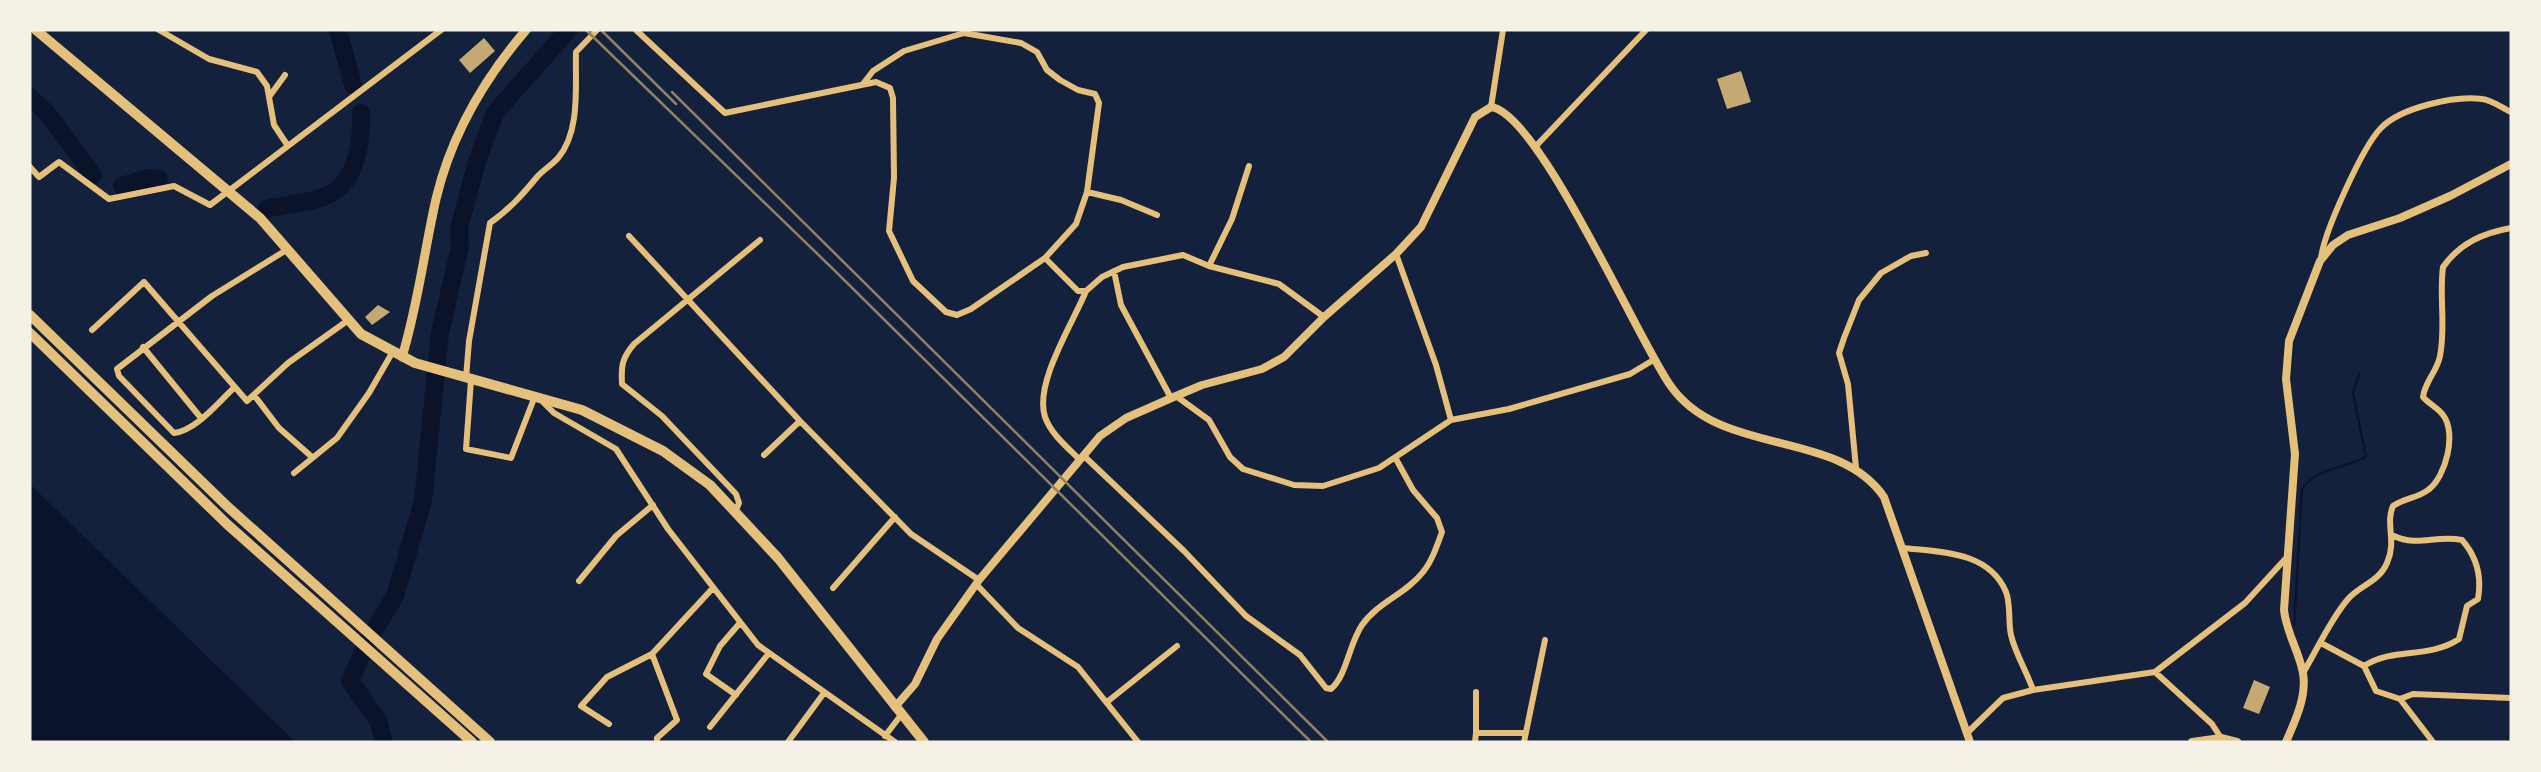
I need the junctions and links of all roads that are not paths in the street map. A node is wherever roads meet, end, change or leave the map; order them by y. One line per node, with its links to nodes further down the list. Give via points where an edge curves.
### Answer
1 (36, 30): 19 (highway)
2 (159, 30): 11 (street, via 209,59 257,72)
3 (441, 30): 14 (street)
4 (526, 30): 42 (main road, via 470,109 450,154 436,199 416,310)
5 (597, 30): 44 (street, via 576,52 567,144 512,206 490,223)
6 (636, 30): 10 (street, via 725,113)
7 (1503, 30): 12 (street)
8 (1646, 30): 15 (street)
9 (285, 75): 11 (street)
10 (863, 84): 20 (street, via 873,71 904,51 964,33 1021,43 1037,52 1047,70 1060,80 1095,94 1099,103); 28 (street, via 876,82 890,88 893,97 889,231 913,281 925,295 957,315)
11 (269, 97): 14 (street, via 274,125)
12 (1491, 107): 15 (street, via 1513,121); 27 (street, via 1475,117 1431,209)
13 (2511, 112): 29 (street, via 2485,99 2457,98 2403,114 2381,128 2343,197 2322,244)
14 (288, 146): 19 (street)
15 (1536, 146): 43 (street)
16 (2511, 164): 29 (street, via 2450,196 2348,235)
17 (1249, 166): 30 (street, via 1232,219)
18 (30, 167): 19 (street, via 39,177 59,162 109,199 174,186 210,205)
19 (230, 192): 25 (highway)
20 (1087, 192): 21 (street); 28 (street, via 1076,224)
21 (1157, 215)
22 (2511, 228): 62 (street, via 2462,246 2443,267 2445,324 2440,359 2423,397 2444,415 2448,458 2427,492 2393,506 2390,523)
23 (629, 236): 33 (street)
24 (760, 240): 33 (street)
25 (288, 249): 37 (street); 38 (highway)
26 (1926, 253): 57 (street, via 1881,273 1859,300 1839,353 1848,384)
27 (1396, 254): 36 (street); 52 (street)
28 (1045, 258): 32 (street, via 1078,291)
29 (2320, 261): 64 (street, via 2289,341 2286,379 2295,454)
30 (1209, 267): 31 (street, via 1184,255); 36 (street, via 1279,284)
31 (1114, 271): 32 (street); 49 (street, via 1121,305)
32 (1086, 291): 55 (street, via 1056,355 1043,407 1056,436)
33 (688, 298): 51 (street); 60 (street, via 622,357 622,384 662,416 736,494)
34 (30, 305): 45 (highway)
35 (30, 315): 45 (highway)
36 (1324, 317): 49 (street, via 1284,357 1262,369)
37 (180, 320): 39 (street, via 144,282); 41 (street); 46 (street)
38 (347, 321): 42 (highway); 47 (street, via 288,363)
39 (92, 330)
40 (30, 333): 93 (highway, via 117,421)
41 (143, 347): 50 (street); 50 (street, via 117,369 119,376 174,433 184,432)
42 (397, 355): 44 (highway); 54 (street, via 337,438)
43 (1655, 359): 52 (street, via 1630,374); 57 (street, via 1685,403 1705,418)
44 (469, 379): 48 (highway); 48 (street, via 466,449 511,458)
45 (102, 387): 94 (highway)
46 (235, 387): 47 (street, via 247,401); 50 (street)
47 (254, 395): 54 (street, via 279,428)
48 (536, 395): 59 (street, via 554,413 616,449); 60 (highway, via 634,434 688,468)
49 (1173, 397): 55 (street, via 1126,418 1100,436); 56 (street, via 1209,420 1230,457 1243,468 1294,485 1323,486)
50 (201, 418)
51 (800, 421): 53 (street); 61 (street)
52 (1451, 421): 56 (street)
53 (764, 455)
54 (312, 457): 58 (street)
55 (1079, 459): 56 (street, via 1184,551 1246,616 1300,655 1326,688 1331,688 1338,683 1348,649 1362,625 1376,607 1423,573 1442,532); 66 (street)
56 (1396, 459)
57 (1856, 468): 63 (street, via 1884,497)
58 (294, 473)
59 (653, 505): 65 (street, via 616,536); 68 (street)
60 (736, 510): 85 (highway)
61 (895, 517): 66 (street); 67 (street)
62 (2394, 537): 71 (street, via 2382,571 2347,600); 75 (street, via 2409,543 2439,537 2462,540 2480,574 2478,599 2466,606 2459,639 2450,646 2380,656)
63 (1903, 548): 78 (street, via 1956,553 1997,578 2007,594 2011,637); 91 (street)
64 (2289, 555): 76 (street, via 2245,603); 77 (street, via 2286,625)
65 (579, 581)
66 (977, 582): 84 (street, via 1018,628 1078,667); 85 (street, via 937,639)
67 (833, 588)
68 (712, 589): 69 (street); 74 (street)
69 (739, 624): 73 (street); 81 (street, via 720,646 706,674)
70 (1545, 640): 89 (street)
71 (2321, 643): 75 (street); 77 (street)
72 (1177, 646): 84 (street)
73 (769, 653): 80 (street); 81 (street)
74 (652, 654): 86 (street, via 607,677 581,706); 95 (street, via 677,720)
75 (2364, 666): 83 (street, via 2376,691)
76 (2155, 672): 78 (street); 92 (street, via 2212,724)
77 (2303, 673): 104 (street, via 2303,699)
78 (2033, 690): 91 (street, via 2003,698)
79 (1476, 692): 88 (street)
80 (824, 693): 90 (street); 96 (street)
81 (736, 695): 87 (street)
82 (2511, 698): 83 (street, via 2413,694)
83 (2400, 699): 105 (street)
84 (1107, 702): 99 (street)
85 (898, 711): 90 (street); 98 (highway)
86 (609, 724)
87 (710, 727)
88 (1476, 733): 89 (street); 100 (street)
89 (1525, 733): 101 (street)
90 (885, 736): 97 (street)
91 (1969, 738)
92 (2221, 738): 102 (street); 103 (street)
93 (472, 742)
94 (490, 742)
95 (657, 742)
96 (788, 742)
97 (893, 742)
98 (924, 742)
99 (1138, 742)
100 (1475, 742)
101 (1524, 742)
102 (2192, 742)
103 (2237, 742)
104 (2286, 742)
105 (2432, 742): 106 (street)
106 (2444, 742)

